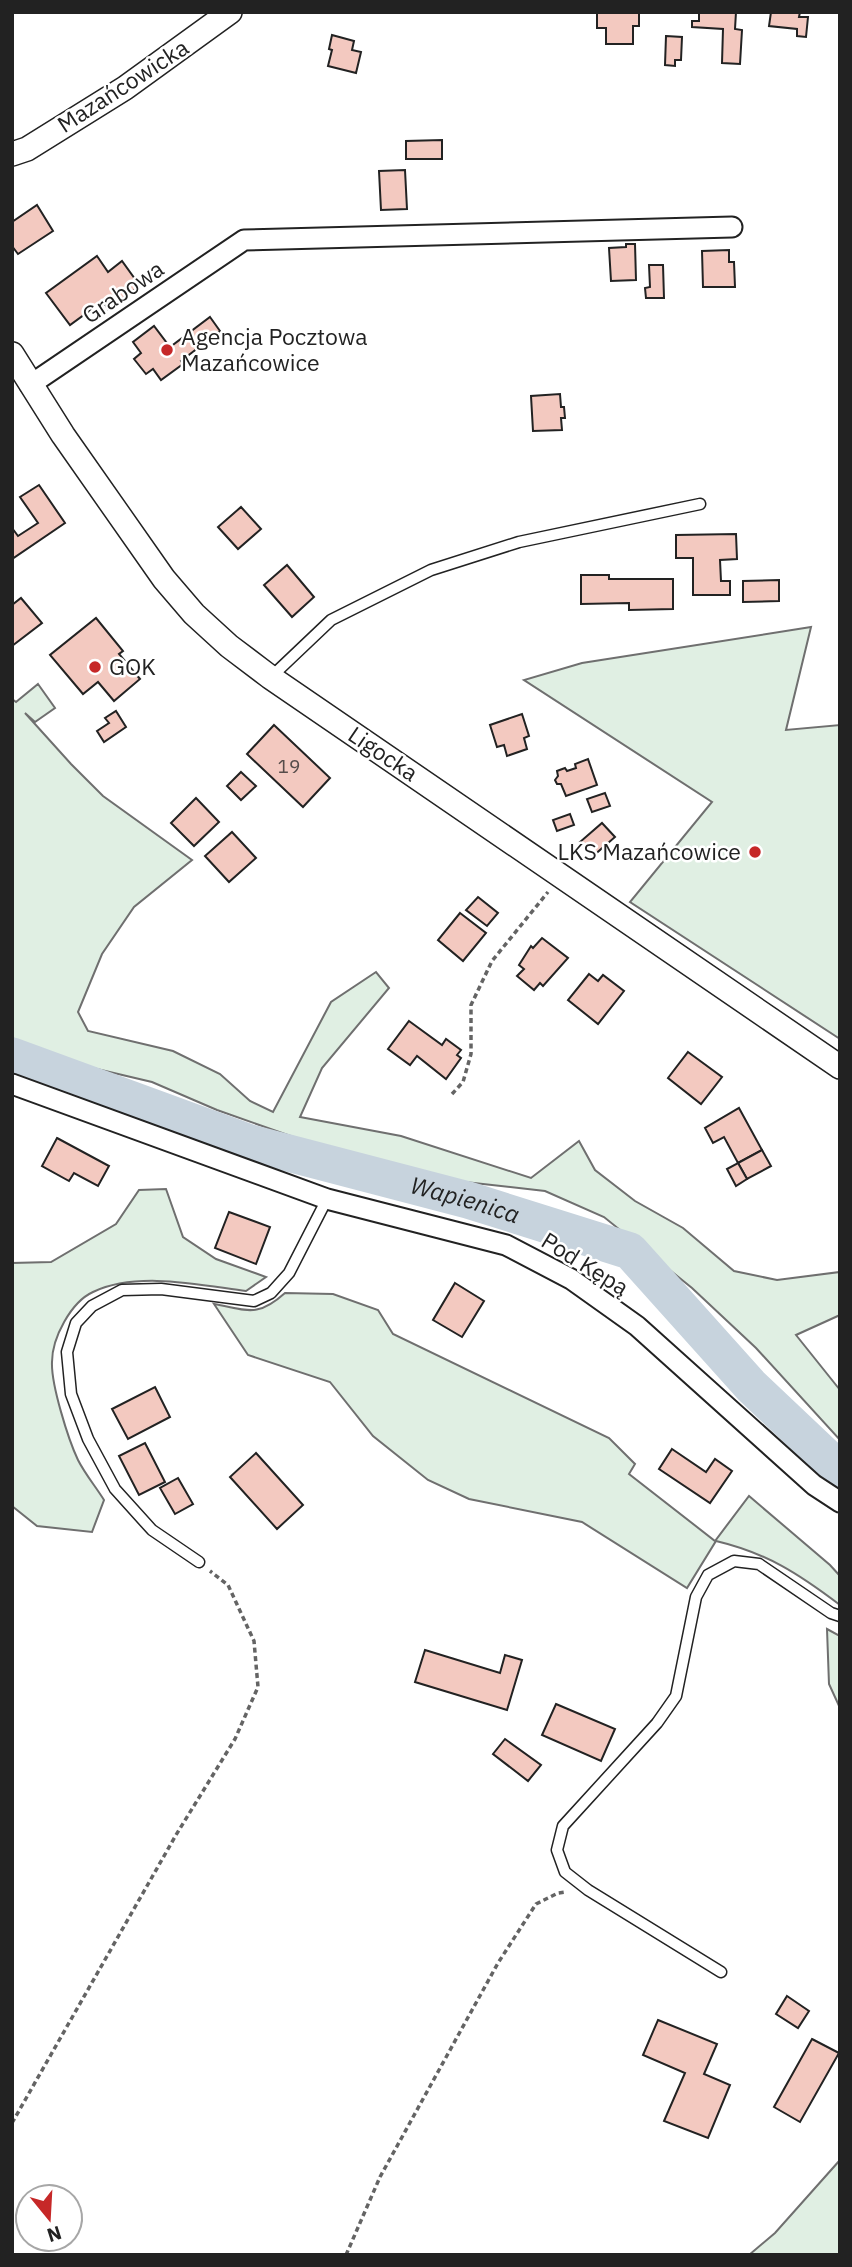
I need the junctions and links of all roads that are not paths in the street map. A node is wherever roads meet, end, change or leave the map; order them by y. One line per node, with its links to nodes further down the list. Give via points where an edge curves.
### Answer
1 (230, 12): 2 (street, Mazańcowicka, via 125,88)
2 (17, 155)
3 (732, 227): 5 (street, Grabowa, via 244,240)
4 (12, 354): 5 (street, Ligocka)
5 (30, 385): 7 (street, Ligocka, via 164,579 202,622)
6 (700, 504): 7 (lane, via 519,542 431,570 331,620)
7 (270, 677): 8 (street, Ligocka)
8 (840, 1067)
9 (12, 1084): 10 (street, Pod Kępą)
10 (327, 1199): 11 (street, Pod Kępą, via 506,1245 571,1279 637,1326 814,1485); 12 (lane, via 289,1273 271,1293 254,1301 161,1289 122,1290 92,1306 76,1323 67,1352 71,1394 88,1439 115,1489 152,1530)
11 (840, 1502)
12 (199, 1562)
13 (840, 1616): 14 (lane, via 759,1564 734,1561 708,1575 696,1597 676,1696 563,1826 556,1850 565,1872)
14 (721, 1972)

